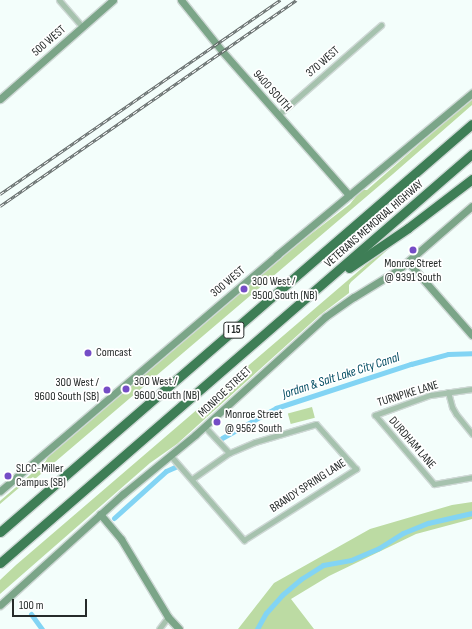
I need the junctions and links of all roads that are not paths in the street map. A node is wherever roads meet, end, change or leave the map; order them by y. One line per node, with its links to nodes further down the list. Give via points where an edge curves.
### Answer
1 (59, 0): 5 (street)
2 (113, 0): 5 (street, 500 WEST)
3 (181, 0): 8 (street, 9400 SOUTH)
4 (381, 25): 8 (street, 370 WEST)
5 (82, 26): 7 (street, 500 WEST)
6 (472, 93): 12 (street, 300 WEST)
7 (0, 98)
8 (278, 115): 12 (street, 9400 SOUTH)
9 (471, 125): 28 (highway, VETERANS MEMORIAL HIGHWAY / I 15)
10 (472, 154): 15 (highway, VETERANS MEMORIAL HIGHWAY / I 15)
11 (472, 179): 15 (highway)
12 (349, 195): 26 (street, 300 WEST)
13 (472, 206): 14 (street, MONROE STREET)
14 (408, 262): 16 (street); 20 (street, MONROE STREET, via 389,277 354,296 330,313)
15 (296, 309): 29 (highway, VETERANS MEMORIAL HIGHWAY / I 15)
16 (472, 336)
17 (472, 389): 18 (street, TURNPIKE LANE)
18 (448, 392): 19 (street, TURNPIKE LANE, via 430,395); 21 (street, via 456,414)
19 (375, 415): 24 (street, DURDHAM LANE, via 434,484)
20 (204, 426): 22 (street); 23 (street, MONROE STREET)
21 (472, 434)
22 (229, 453): 25 (street); 25 (street, BRANDY SPRING LANE, via 255,442 316,424 356,469 244,540)
23 (170, 455): 25 (street); 27 (street, MONROE STREET)
24 (472, 477)
25 (192, 479)
26 (0, 491)
27 (100, 514): 30 (street, MONROE STREET); 31 (street, via 121,539)
28 (0, 532)
29 (0, 563)
30 (0, 605)
31 (168, 617): 32 (street); 33 (street)
32 (159, 629)
33 (179, 629)

